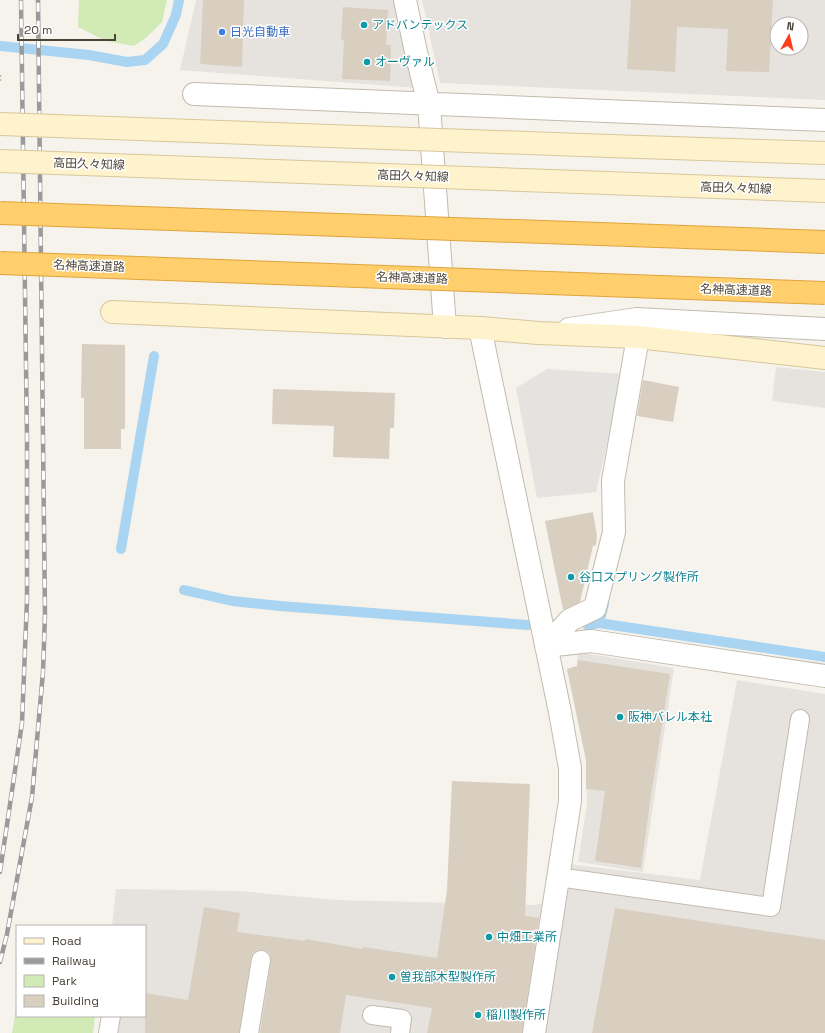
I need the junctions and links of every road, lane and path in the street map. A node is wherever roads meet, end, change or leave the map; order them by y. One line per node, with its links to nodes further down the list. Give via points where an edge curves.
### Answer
1 (405, 0): 5 (street)
2 (0, 75): 3 (path)
3 (0, 82)
4 (194, 94): 5 (street)
5 (429, 105): 6 (street); 16 (street)
6 (825, 120)
7 (0, 124): 8 (main road, bridge)
8 (825, 153)
9 (0, 161): 10 (main road, 高田久々知線, bridge)
10 (825, 191)
11 (0, 213): 12 (highway, bridge)
12 (825, 242)
13 (0, 263): 14 (highway, 名神高速道路, bridge)
14 (825, 293)
15 (112, 312): 16 (main road)
16 (445, 327): 17 (main road)
17 (480, 328): 19 (main road); 22 (street)
18 (825, 329): 19 (street, via 637,319)
19 (538, 333): 20 (main road)
20 (638, 337): 21 (main road); 22 (street, via 614,481 614,532 595,608 570,620)
21 (825, 358)
22 (546, 646): 23 (street, via 591,641); 25 (street, via 570,768 570,801)
23 (825, 676)
24 (800, 719): 25 (lane, via 771,907)
25 (558, 878): 32 (street)
26 (261, 960): 30 (lane)
27 (372, 1014): 31 (lane, via 402,1019)
28 (111, 1017): 29 (lane)
29 (108, 1033)
30 (249, 1033)
31 (400, 1033)
32 (534, 1033)

